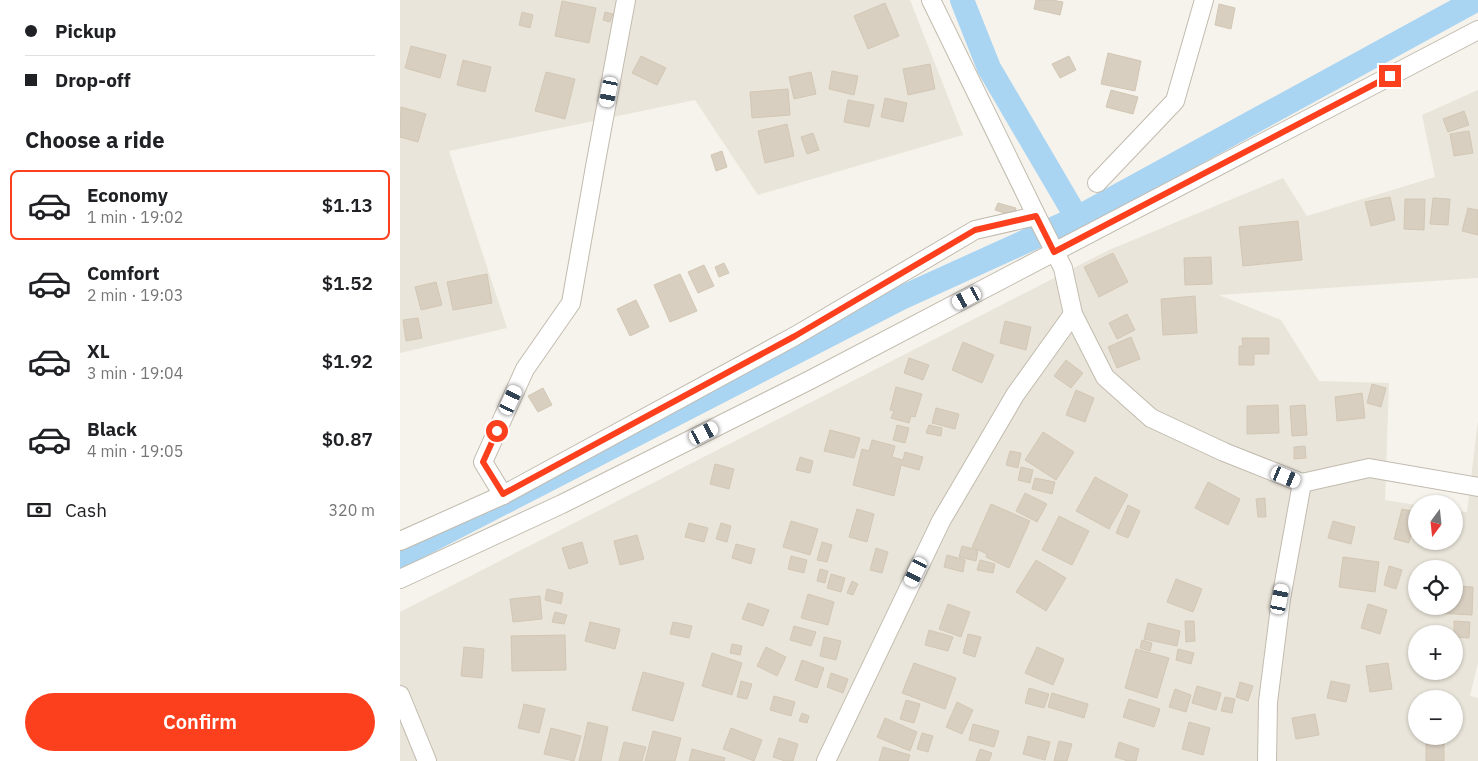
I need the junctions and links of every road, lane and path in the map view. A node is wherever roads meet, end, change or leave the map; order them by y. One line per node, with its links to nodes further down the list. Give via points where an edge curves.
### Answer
1 (626, 0): 11 (street, via 571,303 525,369 483,462)
2 (931, 0): 6 (street)
3 (1204, 0): 5 (street, via 1175,102)
4 (1478, 30): 7 (street)
5 (1097, 183)
6 (1036, 217): 7 (street); 11 (street, via 975,230 795,336)
7 (1054, 251): 8 (street, via 1063,268); 13 (street, via 810,380 562,504)
8 (1073, 314): 9 (street, via 1106,377 1151,418); 16 (street, via 1015,395 941,520)
9 (1302, 483): 10 (street, via 1370,468); 17 (street, via 1280,599 1268,702)
10 (1478, 487)
11 (503, 494): 12 (street)
12 (400, 541)
13 (400, 579)
14 (400, 695): 15 (street)
15 (427, 761)
16 (826, 761)
17 (1267, 761)

